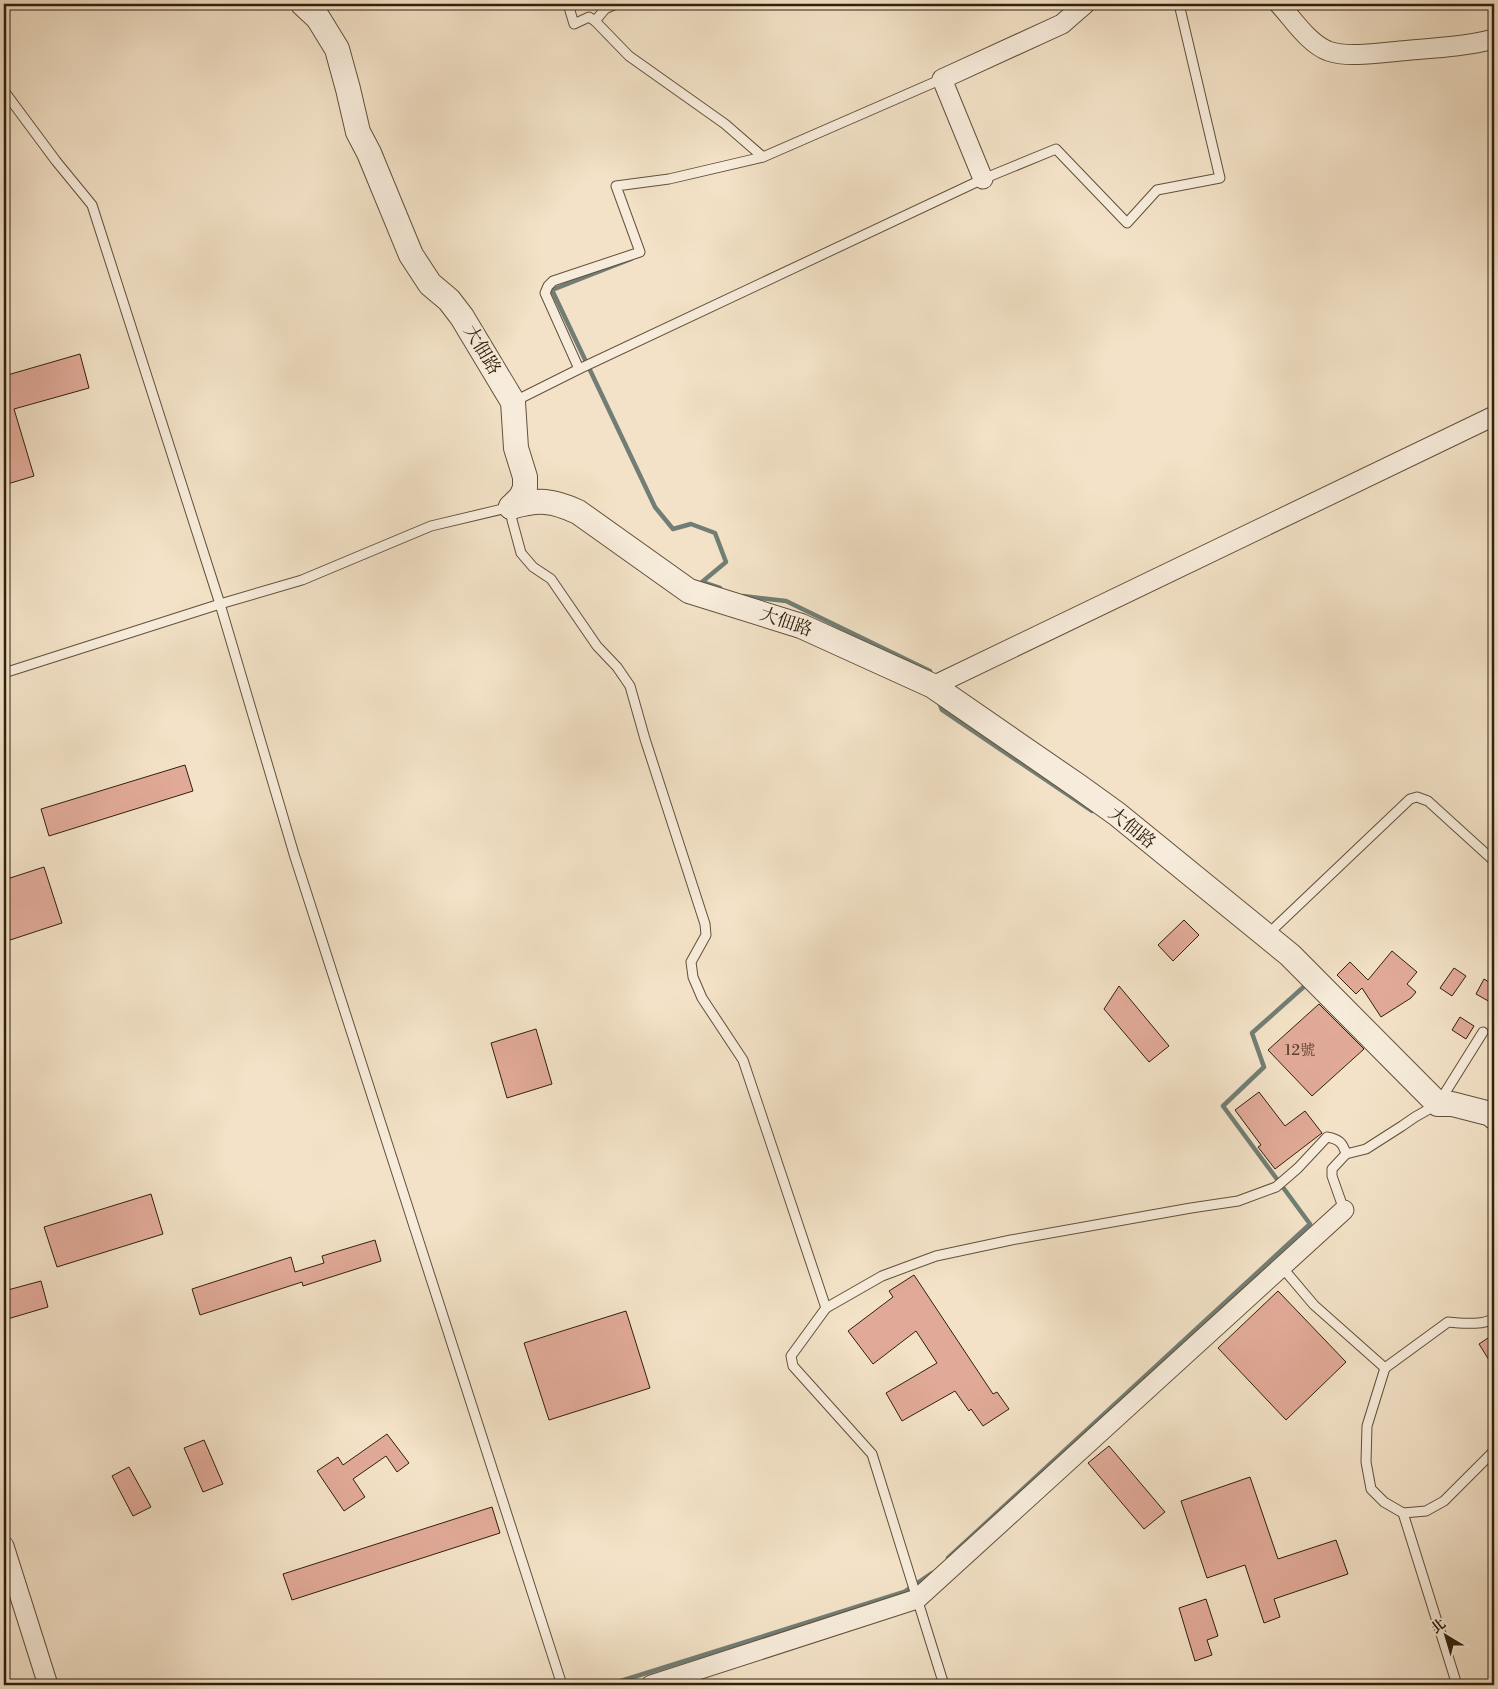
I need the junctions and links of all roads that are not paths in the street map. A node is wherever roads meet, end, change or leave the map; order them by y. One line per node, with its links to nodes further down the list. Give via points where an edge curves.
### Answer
1 (303, 4): 14 (street, 大佃路, via 318,18 337,49 358,132 412,255 430,284 449,300 462,317)
2 (568, 4): 7 (lane, via 574,24 589,17)
3 (616, 4): 7 (lane)
4 (1084, 4): 9 (street, via 1062,24)
5 (1178, 4): 12 (lane, via 1220,178 1157,190 1127,222 1056,149)
6 (1279, 4): 8 (street, via 1314,43 1338,53 1366,54)
7 (595, 21): 11 (lane, via 629,56 725,124)
8 (1494, 40)
9 (942, 79): 11 (lane); 12 (street)
10 (4, 91): 17 (lane, via 92,205)
11 (762, 157): 13 (lane, via 669,179 616,186 640,252 553,282 545,293)
12 (983, 180): 13 (lane)
13 (579, 369): 14 (lane)
14 (513, 402): 16 (street, 大佃路, via 516,448 525,488)
15 (1494, 416): 19 (street)
16 (511, 507): 17 (lane, via 430,526 302,580); 19 (street, 大佃路, via 529,502 558,503 586,518 689,591 801,626); 28 (lane, via 521,553 551,579 597,646 630,686 704,924 706,935 691,962 693,978 702,998 743,1060)
17 (220, 604): 18 (lane); 36 (lane, via 294,854)
18 (4, 673)
19 (933, 686): 21 (street, 大佃路, via 1117,814)
20 (1494, 862): 21 (lane, via 1428,801 1418,797 1410,799)
21 (1266, 936): 23 (street, 大佃路, via 1290,955)
22 (1483, 1032): 23 (lane)
23 (1438, 1104): 24 (street, via 1452,1104); 25 (lane, via 1366,1149)
24 (1494, 1116)
25 (1346, 1154): 26 (lane, via 1332,1169); 28 (lane, via 1341,1142 1327,1137 1276,1186 1238,1201 936,1256 882,1276)
26 (1344, 1210): 27 (street)
27 (1281, 1266): 30 (lane, via 1314,1305); 34 (street)
28 (826, 1308): 34 (lane, via 791,1356 793,1366 872,1454)
29 (1494, 1318): 30 (lane, via 1490,1322 1448,1322)
30 (1385, 1368): 32 (lane, via 1367,1426 1366,1462 1371,1489 1384,1502)
31 (1494, 1451): 32 (lane, via 1444,1501 1426,1511)
32 (1403, 1513): 39 (lane)
33 (4, 1546): 35 (street)
34 (917, 1599): 37 (street); 38 (lane)
35 (48, 1685)
36 (562, 1685)
37 (651, 1685)
38 (944, 1685)
39 (1457, 1685)

